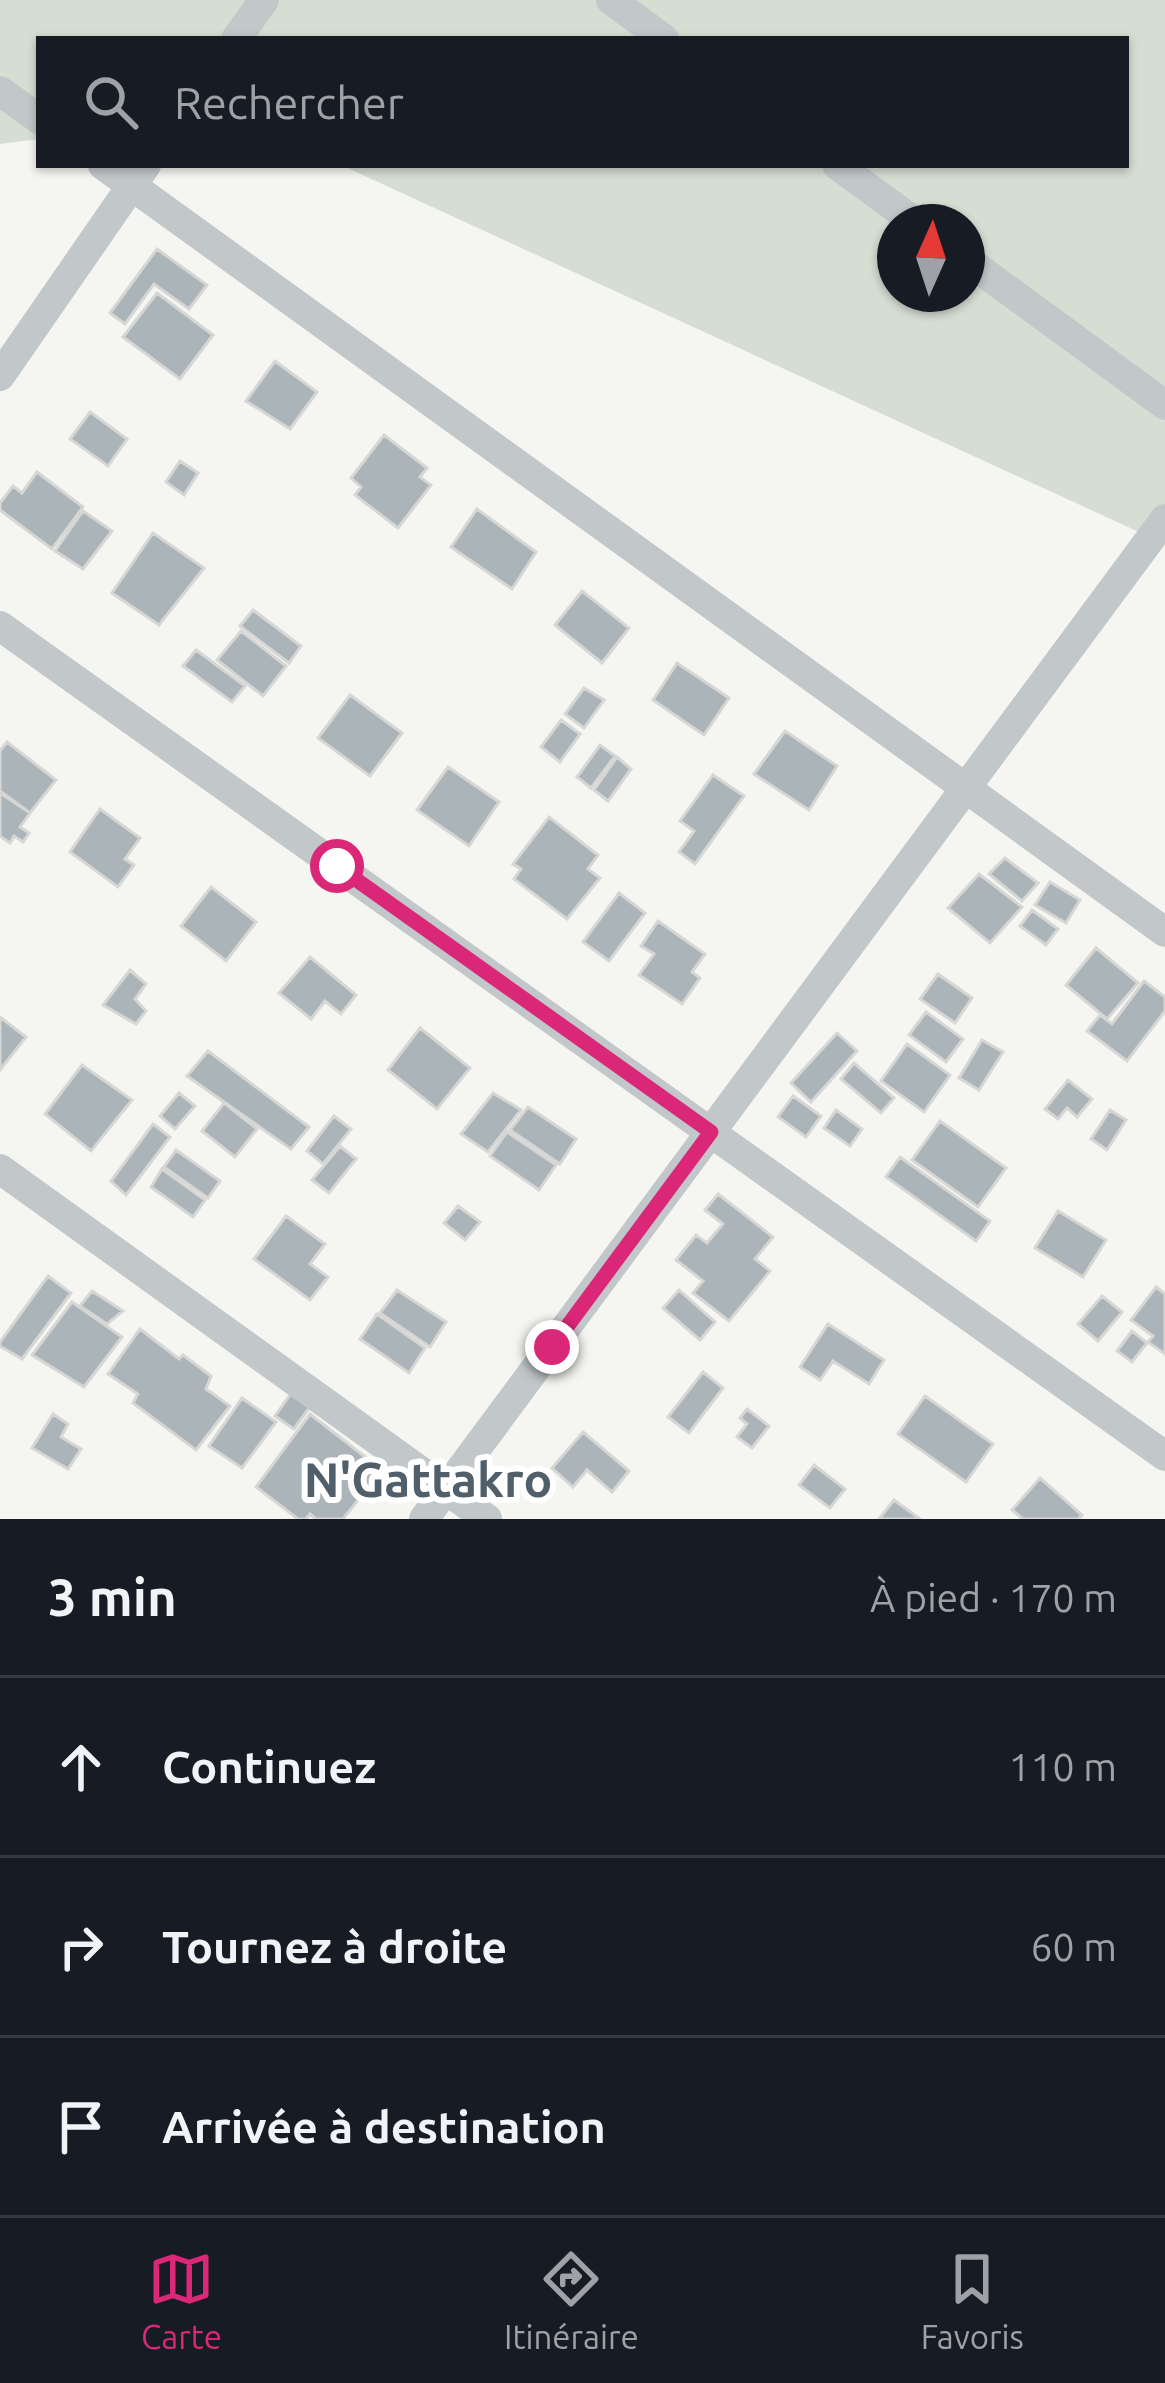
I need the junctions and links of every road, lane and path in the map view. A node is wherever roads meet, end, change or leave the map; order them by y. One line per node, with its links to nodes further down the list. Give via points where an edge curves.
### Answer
1 (264, 0): 3 (street)
2 (611, 0): 4 (street)
3 (238, 36)
4 (660, 36)
5 (0, 91): 6 (street)
6 (36, 117)
7 (841, 168): 9 (street)
8 (139, 175): 11 (street); 15 (street)
9 (890, 204)
10 (985, 273): 12 (street)
11 (0, 376)
12 (1165, 405)
13 (1165, 518): 15 (street)
14 (0, 626): 17 (street)
15 (966, 788): 16 (street); 17 (street)
16 (1165, 932)
17 (711, 1132): 19 (street); 20 (street)
18 (0, 1168): 20 (street)
19 (1165, 1456)
20 (446, 1490): 21 (street); 22 (street)
21 (424, 1519)
22 (487, 1519)

